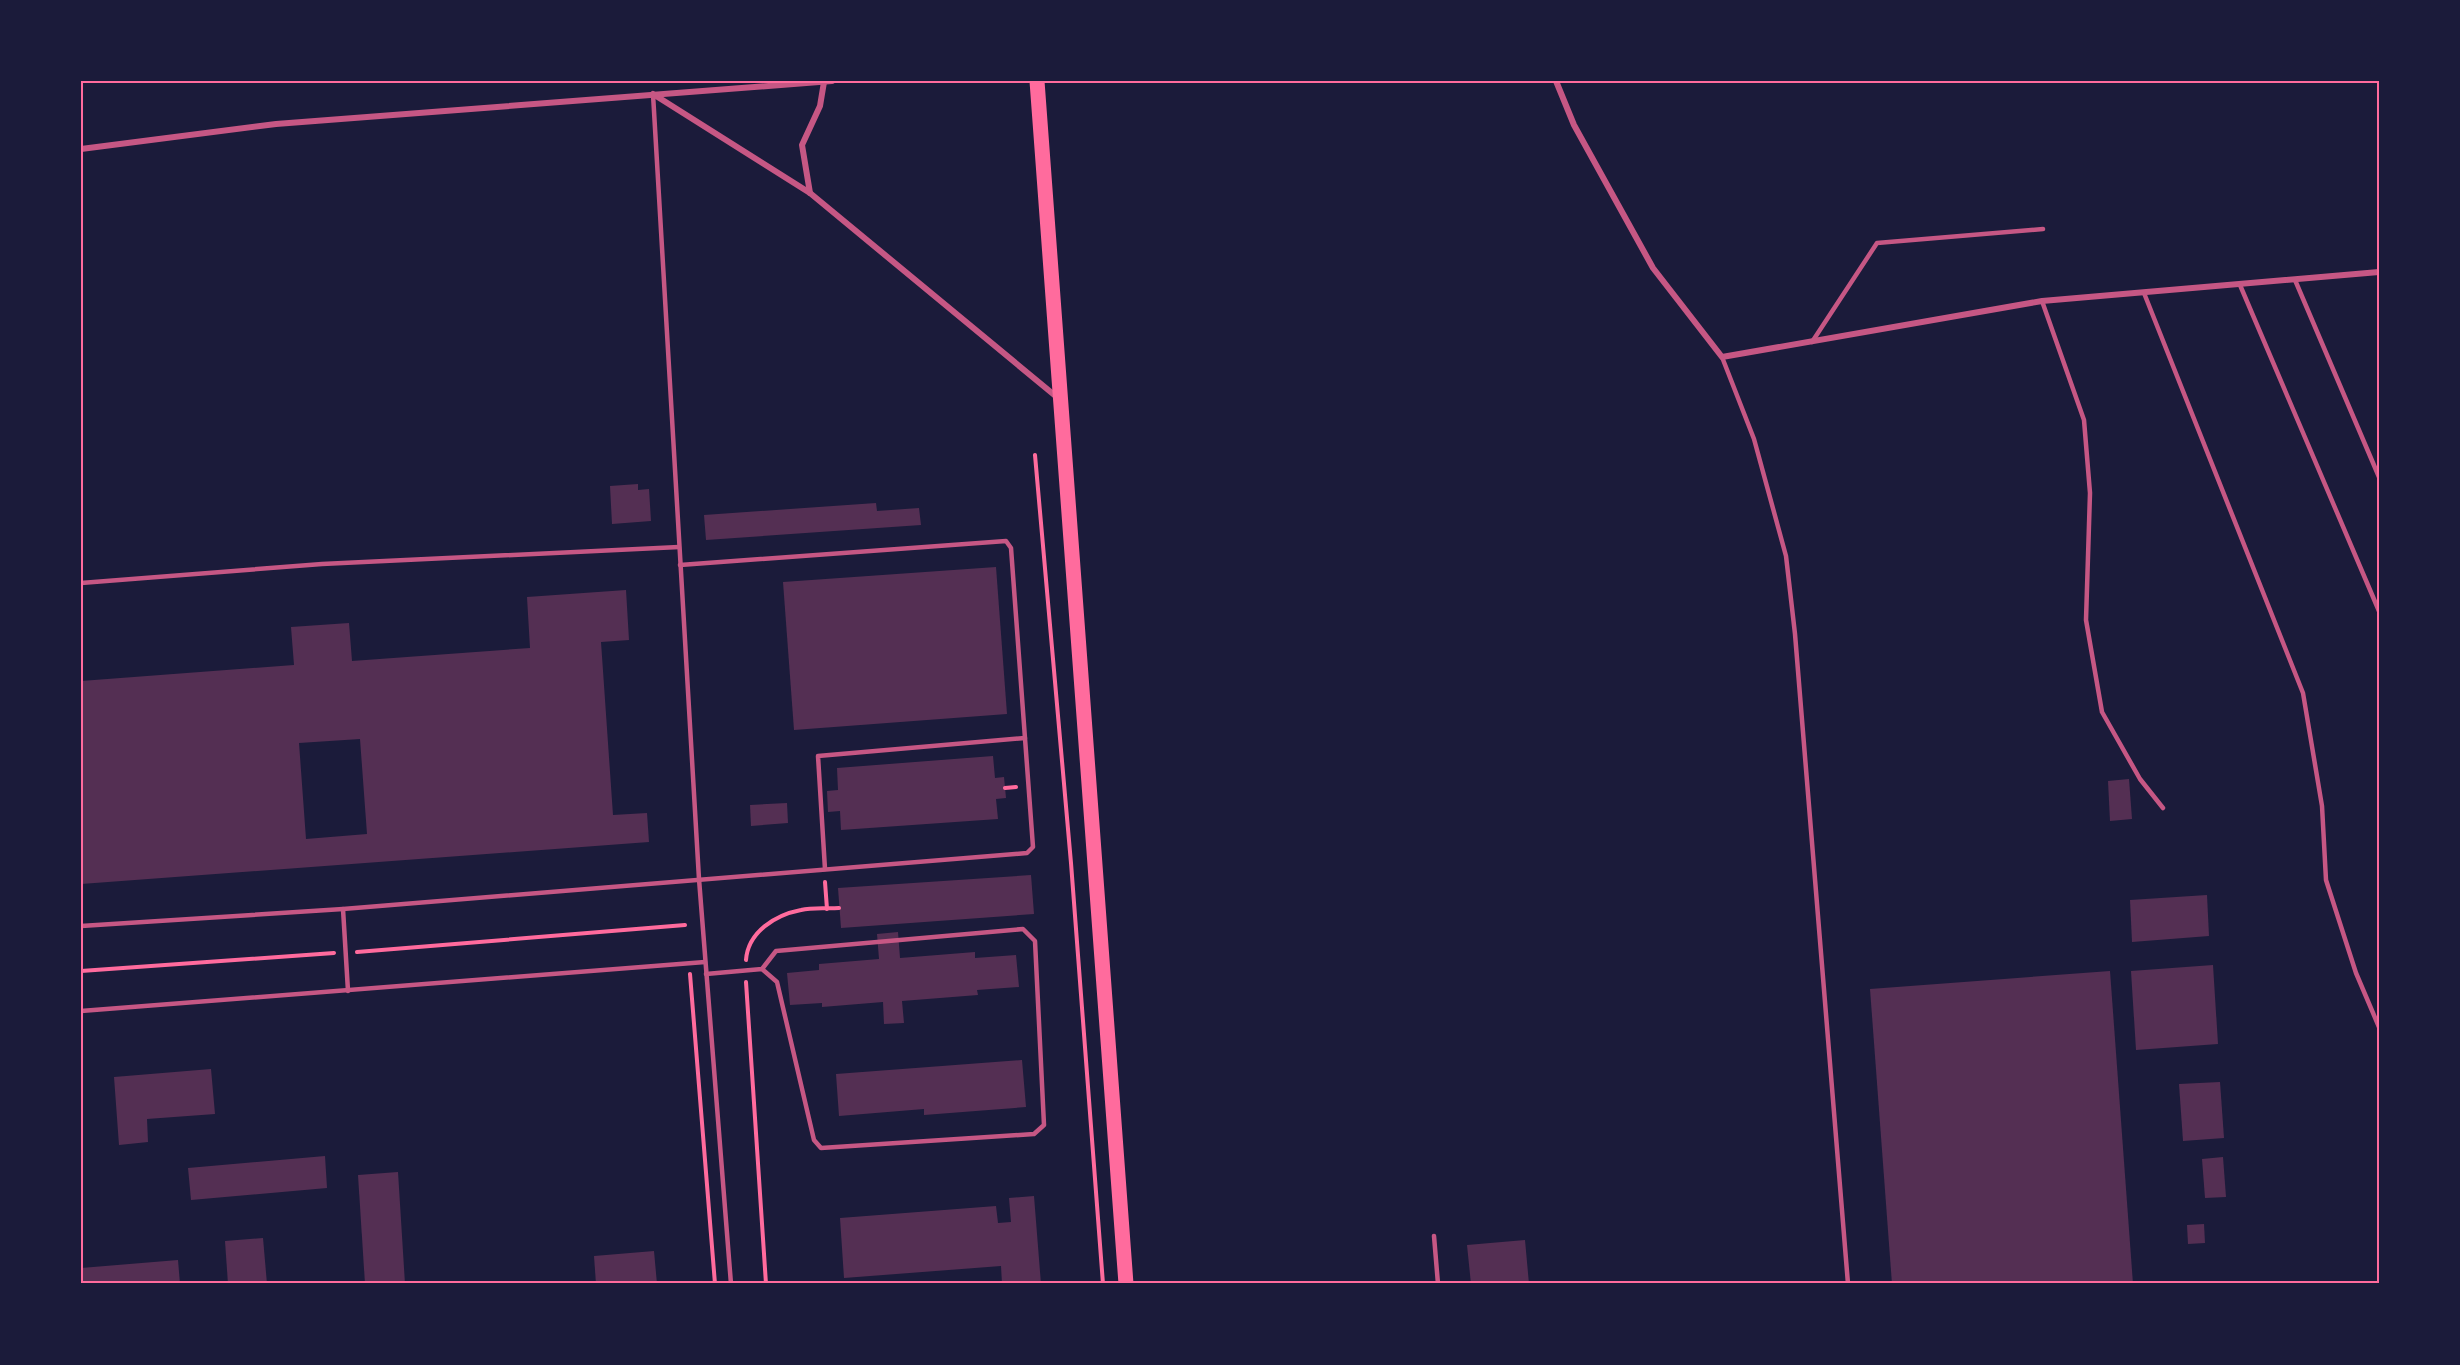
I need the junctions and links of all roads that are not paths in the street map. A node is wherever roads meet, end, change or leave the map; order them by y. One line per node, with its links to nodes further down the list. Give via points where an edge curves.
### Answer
1 (824, 81): 2 (street); 5 (street); 7 (street, via 820,106 802,145)
2 (832, 81)
3 (1037, 81): 16 (main road)
4 (1556, 81): 15 (street, via 1574,125 1653,268)
5 (653, 94): 6 (street, via 276,124); 7 (street); 18 (lane)
6 (81, 149)
7 (810, 194): 16 (street)
8 (2043, 229): 14 (lane, via 1877,243)
9 (2379, 272): 10 (street)
10 (2295, 280): 11 (street); 17 (lane)
11 (2240, 285): 12 (street); 21 (lane)
12 (2144, 293): 13 (street); 33 (lane, via 2303,693 2322,806 2326,880 2356,973)
13 (2042, 302): 14 (street); 23 (lane, via 2084,420 2090,493 2086,620 2103,712 2140,779)
14 (1812, 342): 15 (street)
15 (1722, 357): 38 (lane, via 1754,439 1786,556)
16 (1061, 400): 36 (main road)
17 (2379, 477)
18 (679, 547): 19 (lane); 20 (lane, via 322,564)
19 (680, 565): 22 (lane, via 1006,541 1011,548); 25 (lane)
20 (81, 583)
21 (2379, 611)
22 (1025, 738): 24 (lane, via 1033,847 1027,853); 24 (lane, via 818,756)
23 (2163, 808)
24 (825, 869): 25 (lane)
25 (699, 879): 26 (lane); 28 (lane)
26 (343, 909): 27 (lane); 31 (lane)
27 (81, 926)
28 (705, 962): 30 (lane); 31 (lane)
29 (762, 969): 29 (lane, via 777,982 814,1140 821,1148 1034,1134 1044,1125 1035,941 1023,929 776,951); 30 (lane)
30 (706, 974): 35 (lane)
31 (348, 991): 32 (lane)
32 (81, 1011)
33 (2379, 1027)
34 (1434, 1236): 37 (lane)
35 (731, 1284)
36 (1126, 1284)
37 (1438, 1284)
38 (1848, 1284)

